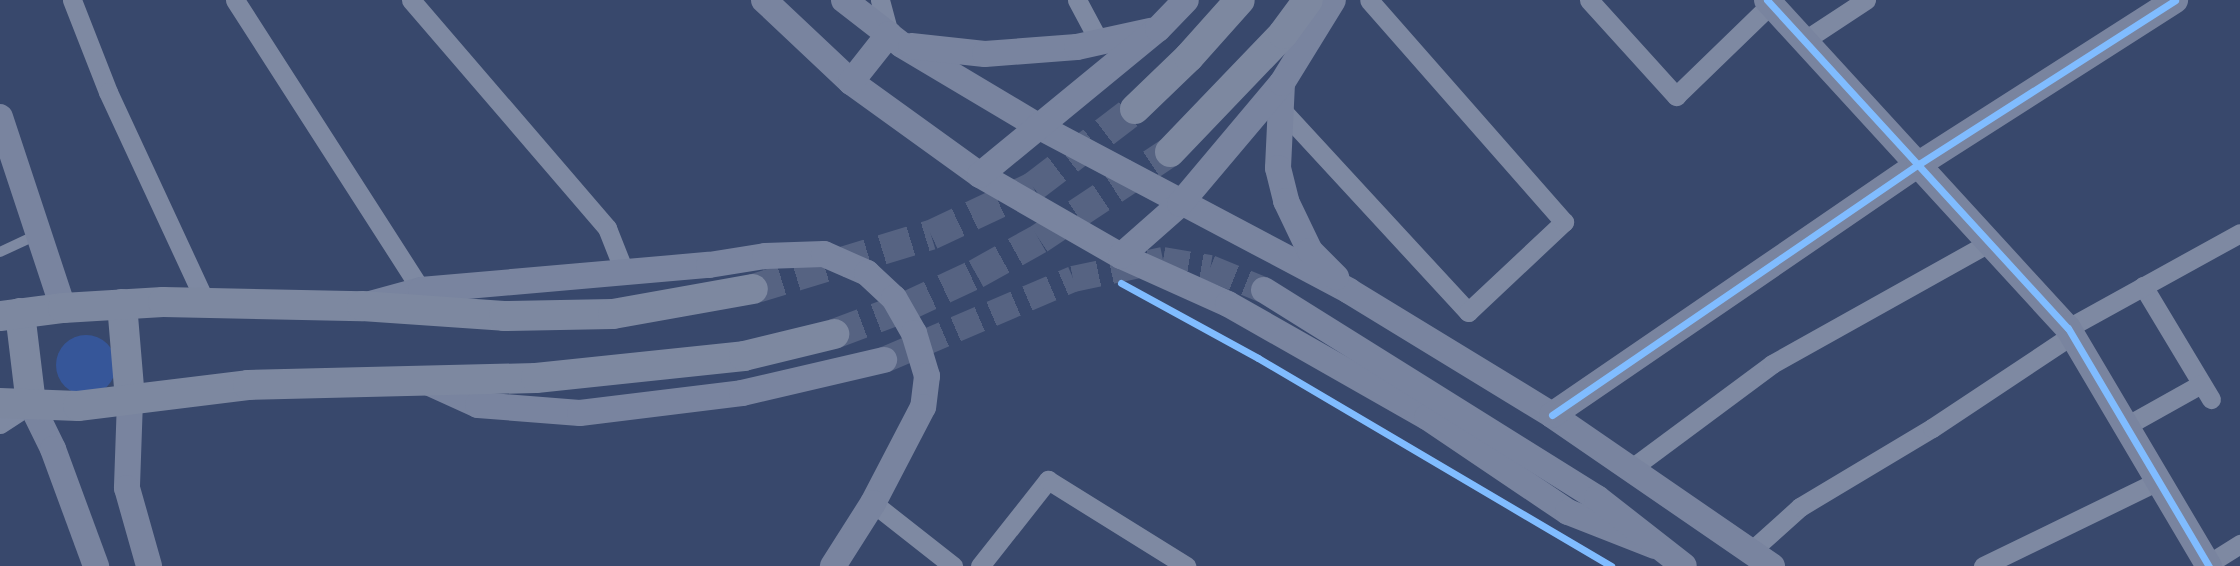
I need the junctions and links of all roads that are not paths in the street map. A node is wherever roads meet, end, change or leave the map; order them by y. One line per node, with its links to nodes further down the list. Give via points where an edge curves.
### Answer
1 (72, 0): 42 (street, via 108,92)
2 (236, 0): 38 (street)
3 (411, 0): 35 (street, via 607,228)
4 (764, 0): 21 (main road)
5 (844, 0): 18 (main road)
6 (880, 0): 18 (street)
7 (1077, 0): 20 (street)
8 (1186, 0): 17 (main road)
9 (1240, 0): 23 (main road)
10 (1308, 0): 26 (main road, via 1283,34)
11 (1333, 0): 22 (main road)
12 (1370, 0): 22 (street, via 1563,222 1468,312)
13 (1589, 0): 16 (street, via 1676,96)
14 (1866, 0): 19 (street)
15 (2175, 0): 27 (main road)
16 (1769, 2): 19 (main road)
17 (1158, 29): 20 (main road); 25 (main road)
18 (895, 40): 20 (main road, via 985,54); 21 (main road); 25 (main road)
19 (1805, 40): 27 (main road)
20 (1100, 43)
21 (851, 82): 28 (main road)
22 (1280, 95): 29 (main road); 40 (main road, via 1278,168 1286,201 1310,251)
23 (1135, 109)
24 (0, 117): 30 (main road)
25 (1038, 126): 28 (main road); 29 (main road)
26 (1170, 152)
27 (1919, 164): 32 (main road); 53 (main road)
28 (980, 176): 34 (main road)
29 (1180, 204): 34 (main road); 40 (main road)
30 (40, 233): 33 (lane); 44 (main road)
31 (2240, 233): 36 (street)
32 (1990, 242): 46 (main road); 56 (street, via 1772,364)
33 (0, 252)
34 (1121, 256): 60 (main road, via 1228,304 1427,417 1568,512)
35 (624, 271): 38 (main road); 58 (main road, via 824,254 867,273 894,298 914,333 927,376 923,407)
36 (2143, 286): 46 (street); 55 (street, via 2206,392)
37 (753, 289): 43 (main road, via 613,314 504,316)
38 (421, 290): 43 (main road)
39 (1264, 290): 60 (main road, via 1597,498)
40 (1349, 291): 53 (main road)
41 (122, 304): 42 (main road); 44 (main road); 50 (main road)
42 (207, 305): 43 (main road)
43 (362, 306)
44 (63, 308): 45 (main road)
45 (10, 314): 52 (main road)
46 (2070, 332): 55 (main road); 61 (street, via 1932,428 1800,507)
47 (834, 334): 49 (main road, via 730,358 536,379)
48 (884, 360): 49 (main road, via 742,393 580,413 478,405)
49 (423, 380): 50 (main road, via 248,386)
50 (130, 400): 52 (main road, via 78,406); 64 (main road, via 127,488)
51 (0, 403): 52 (main road)
52 (31, 404): 54 (street); 63 (main road, via 53,449)
53 (1552, 415): 56 (main road)
54 (0, 424)
55 (2126, 426): 57 (main road)
56 (1632, 468): 61 (main road)
57 (2158, 481): 62 (main road); 71 (street)
58 (873, 503): 65 (main road); 66 (street)
59 (2240, 544): 62 (street)
60 (1655, 546): 69 (main road)
61 (1751, 551): 70 (main road)
62 (2208, 565)
63 (96, 566)
64 (149, 566)
65 (833, 566)
66 (953, 566)
67 (980, 566): 68 (street, via 1048,480)
68 (1186, 566)
69 (1684, 566)
70 (1772, 566)
71 (1983, 566)

